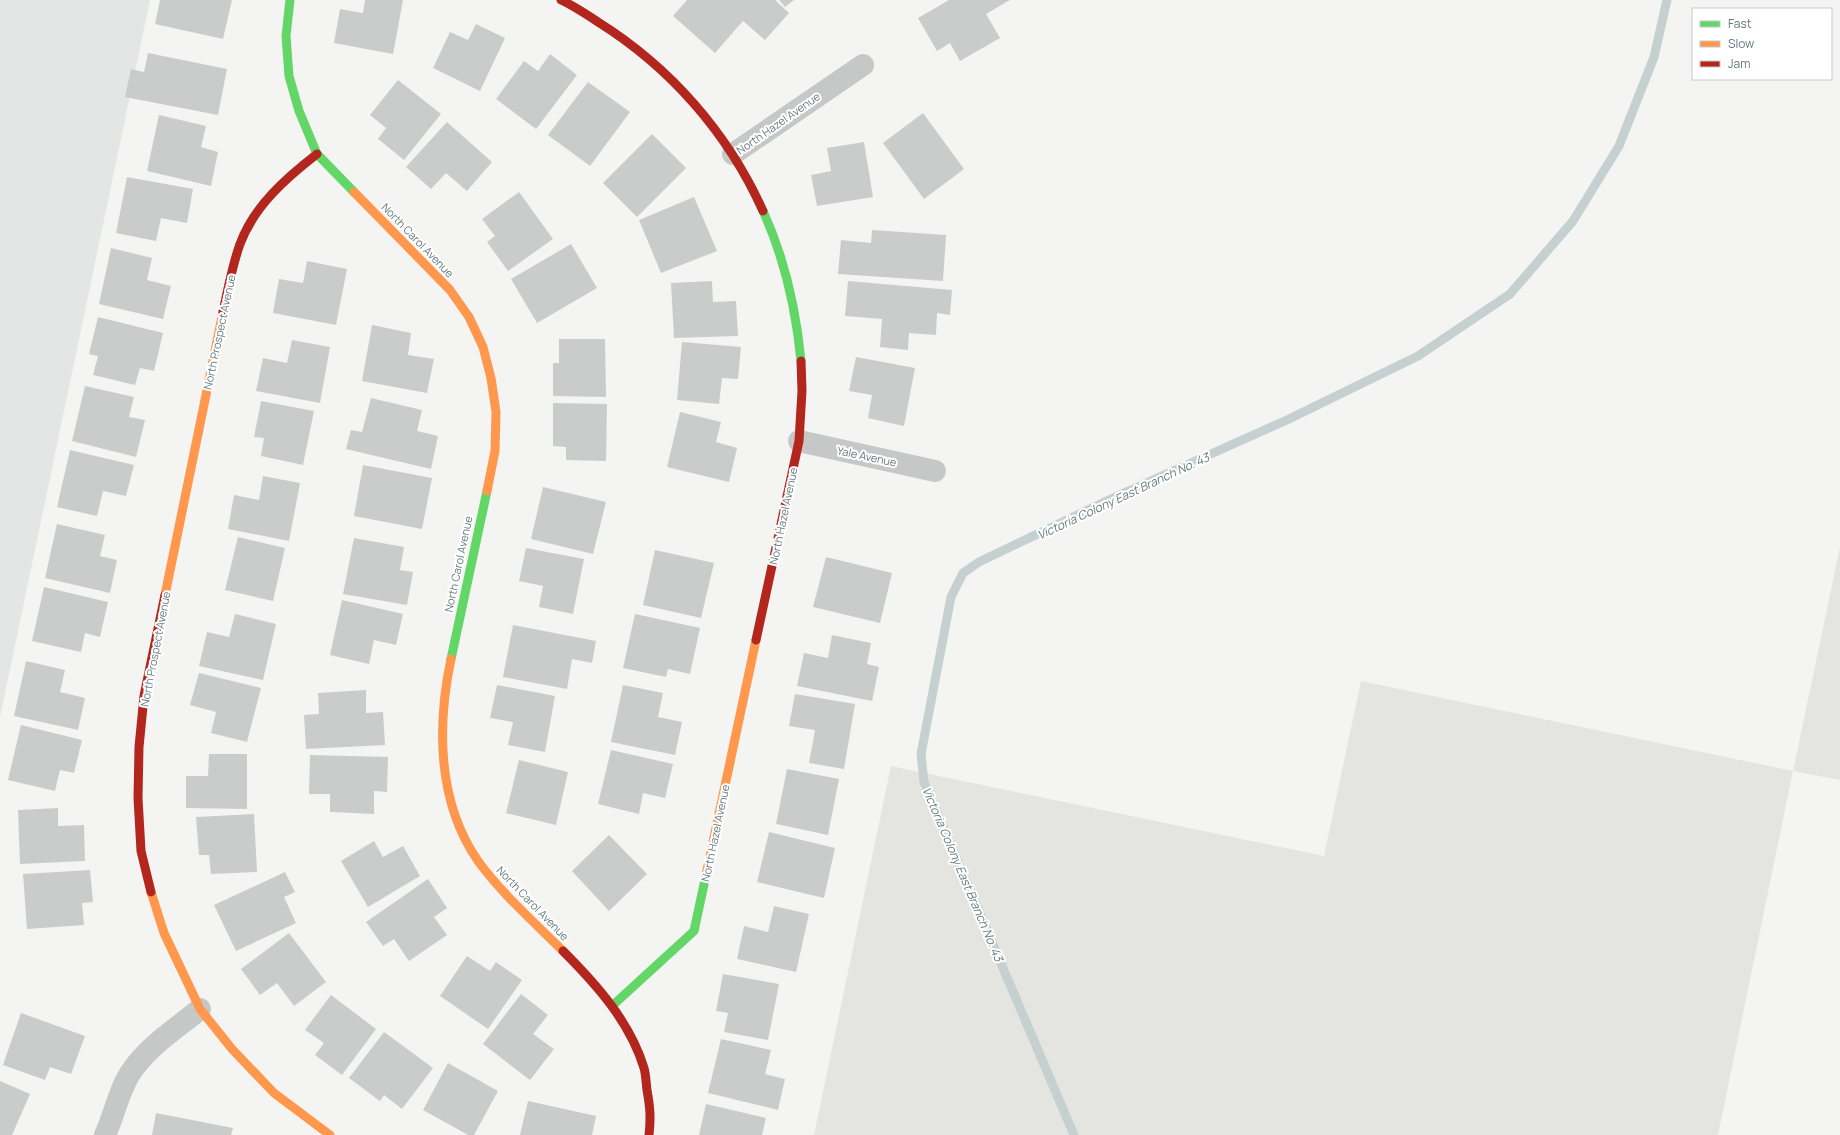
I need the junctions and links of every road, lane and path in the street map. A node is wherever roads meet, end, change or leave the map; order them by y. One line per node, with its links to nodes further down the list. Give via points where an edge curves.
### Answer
1 (290, 0): 4 (street, North Carol Avenue, via 286,36 289,76 299,111)
2 (561, 0): 5 (street, via 647,56 706,117)
3 (863, 65): 5 (street, North Hazel Avenue)
4 (317, 154): 8 (street, North Carol Avenue, via 450,290 469,318 483,347 492,378 496,412 494,451 446,684 442,753 448,793 460,826 479,862 505,894 586,975); 9 (street, North Prospect Avenue, via 268,198 244,235 232,270 144,696 138,798 141,851 164,933)
5 (733, 154): 6 (street, North Hazel Avenue, via 760,202 781,252 796,315 802,382)
6 (799, 441): 7 (street, Yale Avenue); 8 (street, North Hazel Avenue, via 694,931)
7 (935, 471)
8 (612, 1006): 12 (street, North Carol Avenue, via 630,1034 643,1066 651,1111)
9 (200, 1009): 10 (street, via 150,1050 132,1069 120,1093); 11 (street, North Prospect Avenue, via 232,1050 274,1093)
10 (105, 1135)
11 (330, 1135)
12 (649, 1135)

